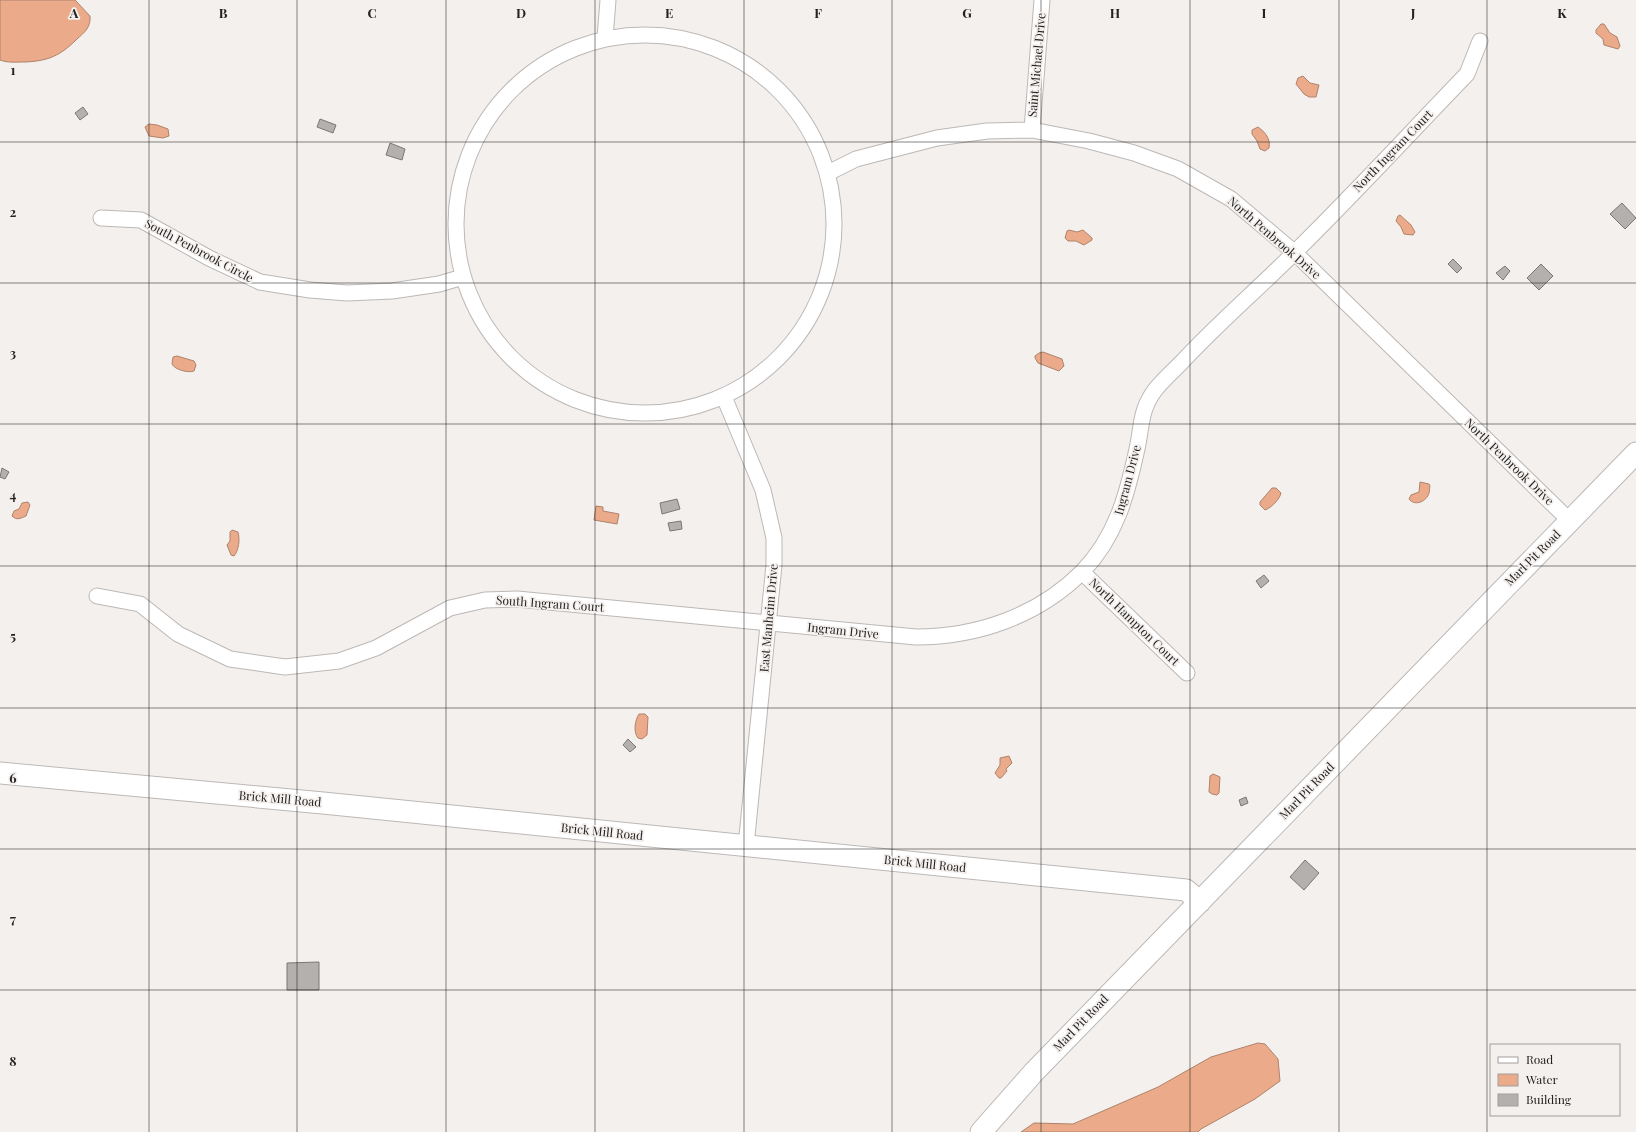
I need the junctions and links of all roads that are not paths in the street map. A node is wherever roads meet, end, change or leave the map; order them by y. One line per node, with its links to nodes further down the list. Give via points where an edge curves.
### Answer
1 (608, 0): 3 (street)
2 (1042, 0): 5 (street, Saint Michael Drive)
3 (604, 38): 6 (street, via 640,34 676,36 711,45 743,61 772,82 796,108 815,139); 9 (street, via 572,48 542,65 514,86 492,112 474,142 462,174 456,208 457,243)
4 (1480, 41): 8 (street, North Ingram Court, via 1467,74)
5 (1032, 130): 6 (street, North Penbrook Drive, via 937,138 856,159); 8 (street, North Penbrook Drive, via 1134,153 1178,169 1231,199)
6 (828, 173): 10 (street, via 834,210 833,249 824,286 815,307 785,352 757,377)
7 (101, 218): 9 (street, South Penbrook Circle, via 141,220 209,258 260,282 347,293 392,291 439,284)
8 (1295, 252): 12 (street, North Penbrook Drive); 13 (street, Ingram Drive, via 1200,342 1155,391 1143,412 1138,447 1122,508 1110,536)
9 (463, 277): 10 (street, via 475,307 492,335 518,364 538,381 566,397 597,408 629,413 661,413 693,408)
10 (724, 397): 15 (street, East Manheim Drive, via 762,490 774,538)
11 (1636, 453): 12 (street, Marl Pit Road)
12 (1570, 521): 19 (street, Marl Pit Road)
13 (1082, 572): 15 (street, Ingram Drive, via 1061,589 1021,614 999,624 955,635 916,637); 16 (street, North Hampton Court)
14 (97, 596): 15 (street, South Ingram Court, via 140,604 178,634 230,659 285,667 339,661 376,648 450,608 485,600 517,599)
15 (768, 624): 18 (street, East Manheim Drive)
16 (1187, 673)
17 (0, 773): 18 (street, Brick Mill Road)
18 (746, 846): 19 (street, Brick Mill Road, via 1186,890)
19 (1200, 902): 20 (street, Marl Pit Road, via 1039,1067)
20 (981, 1132)

